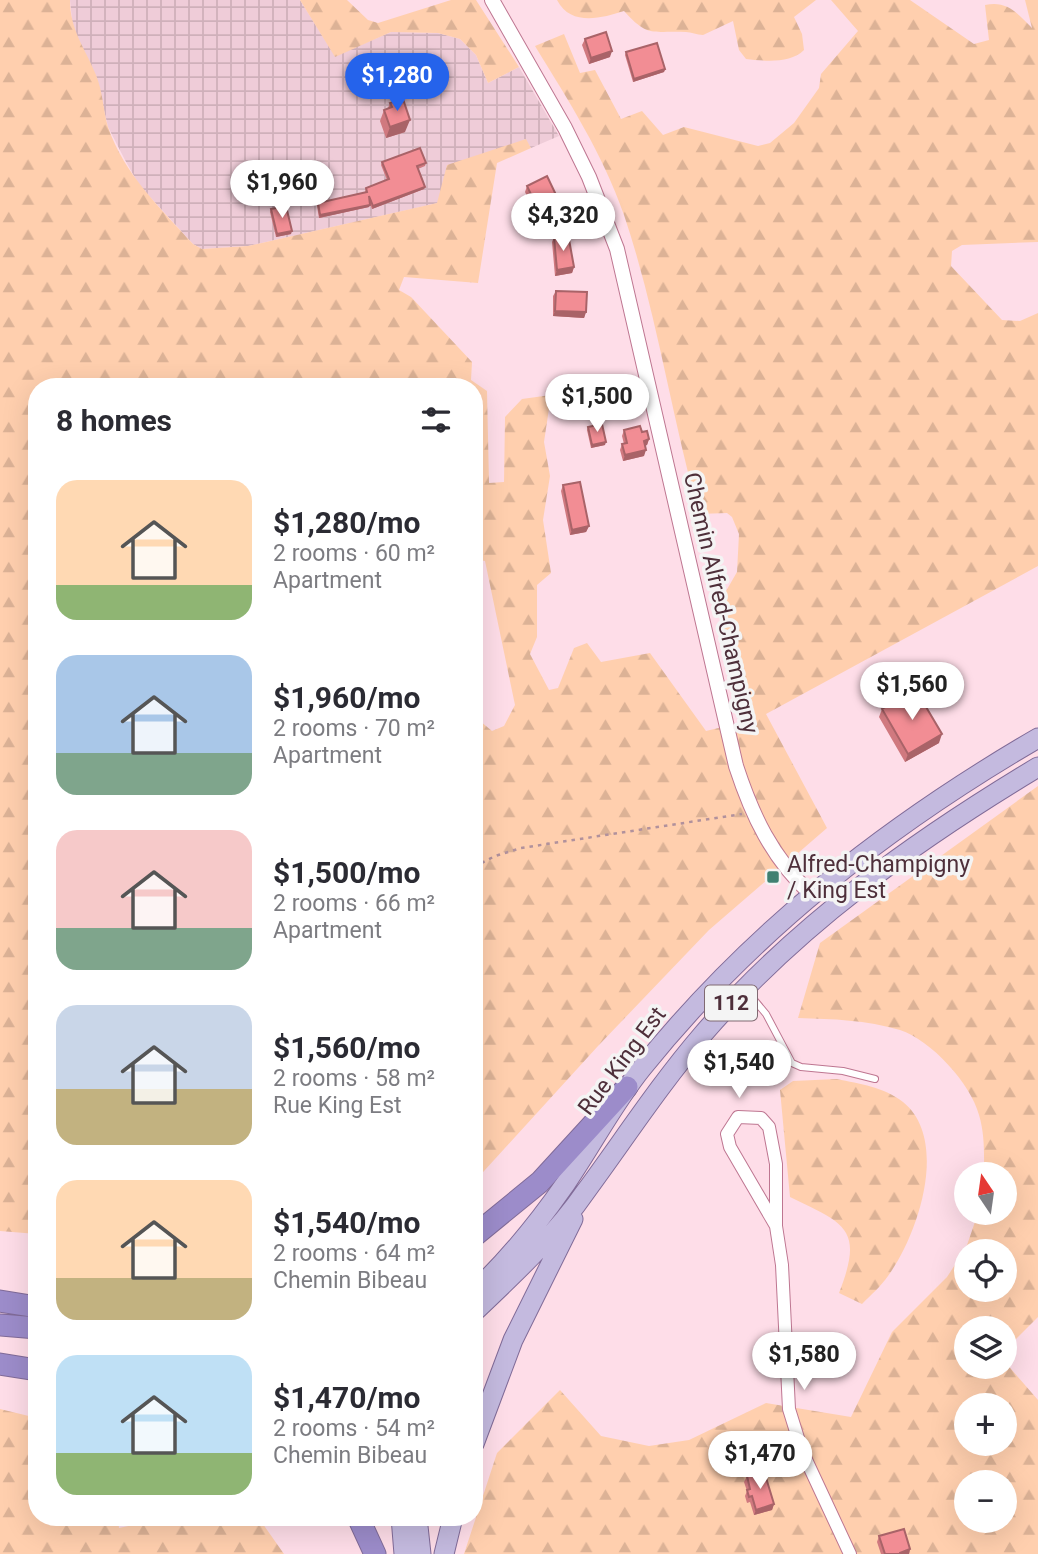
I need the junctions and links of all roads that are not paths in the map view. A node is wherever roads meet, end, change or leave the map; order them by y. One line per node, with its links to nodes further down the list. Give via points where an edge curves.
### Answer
1 (492, 0): 4 (street, Chemin Alfred-Champigny, via 577,153 620,260 728,738 752,811 778,858)
2 (1038, 738): 4 (main road, Rue King Est / 112, via 918,813)
3 (1038, 766): 5 (main road, Rue King Est / 112, via 874,876)
4 (811, 894): 7 (main road, Rue King Est / 112, via 711,989)
5 (745, 989): 6 (lane, via 766,1014 792,1063); 8 (main road, Rue King Est / 112, via 666,1078)
6 (875, 1079)
7 (627, 1087): 10 (highway, via 540,1182); 11 (main road, Rue King Est / 112, via 544,1214)
8 (585, 1193): 14 (main road, Rue King Est / 112); 20 (main road, via 520,1324)
9 (776, 1226): 9 (street, via 776,1164 769,1127 761,1118 738,1117 727,1134 730,1147); 29 (street, via 789,1409 802,1451)
10 (483, 1229)
11 (483, 1282)
12 (28, 1298): 13 (highway)
13 (0, 1299): 15 (highway)
14 (483, 1303)
15 (28, 1305)
16 (0, 1325): 17 (highway)
17 (28, 1327)
18 (0, 1364): 19 (highway)
19 (28, 1369)
20 (483, 1421)
21 (362, 1526): 25 (highway)
22 (402, 1526): 26 (main road)
23 (418, 1526): 27 (main road)
24 (451, 1526): 28 (main road)
25 (375, 1554)
26 (404, 1554)
27 (421, 1554)
28 (444, 1554)
29 (850, 1554)

